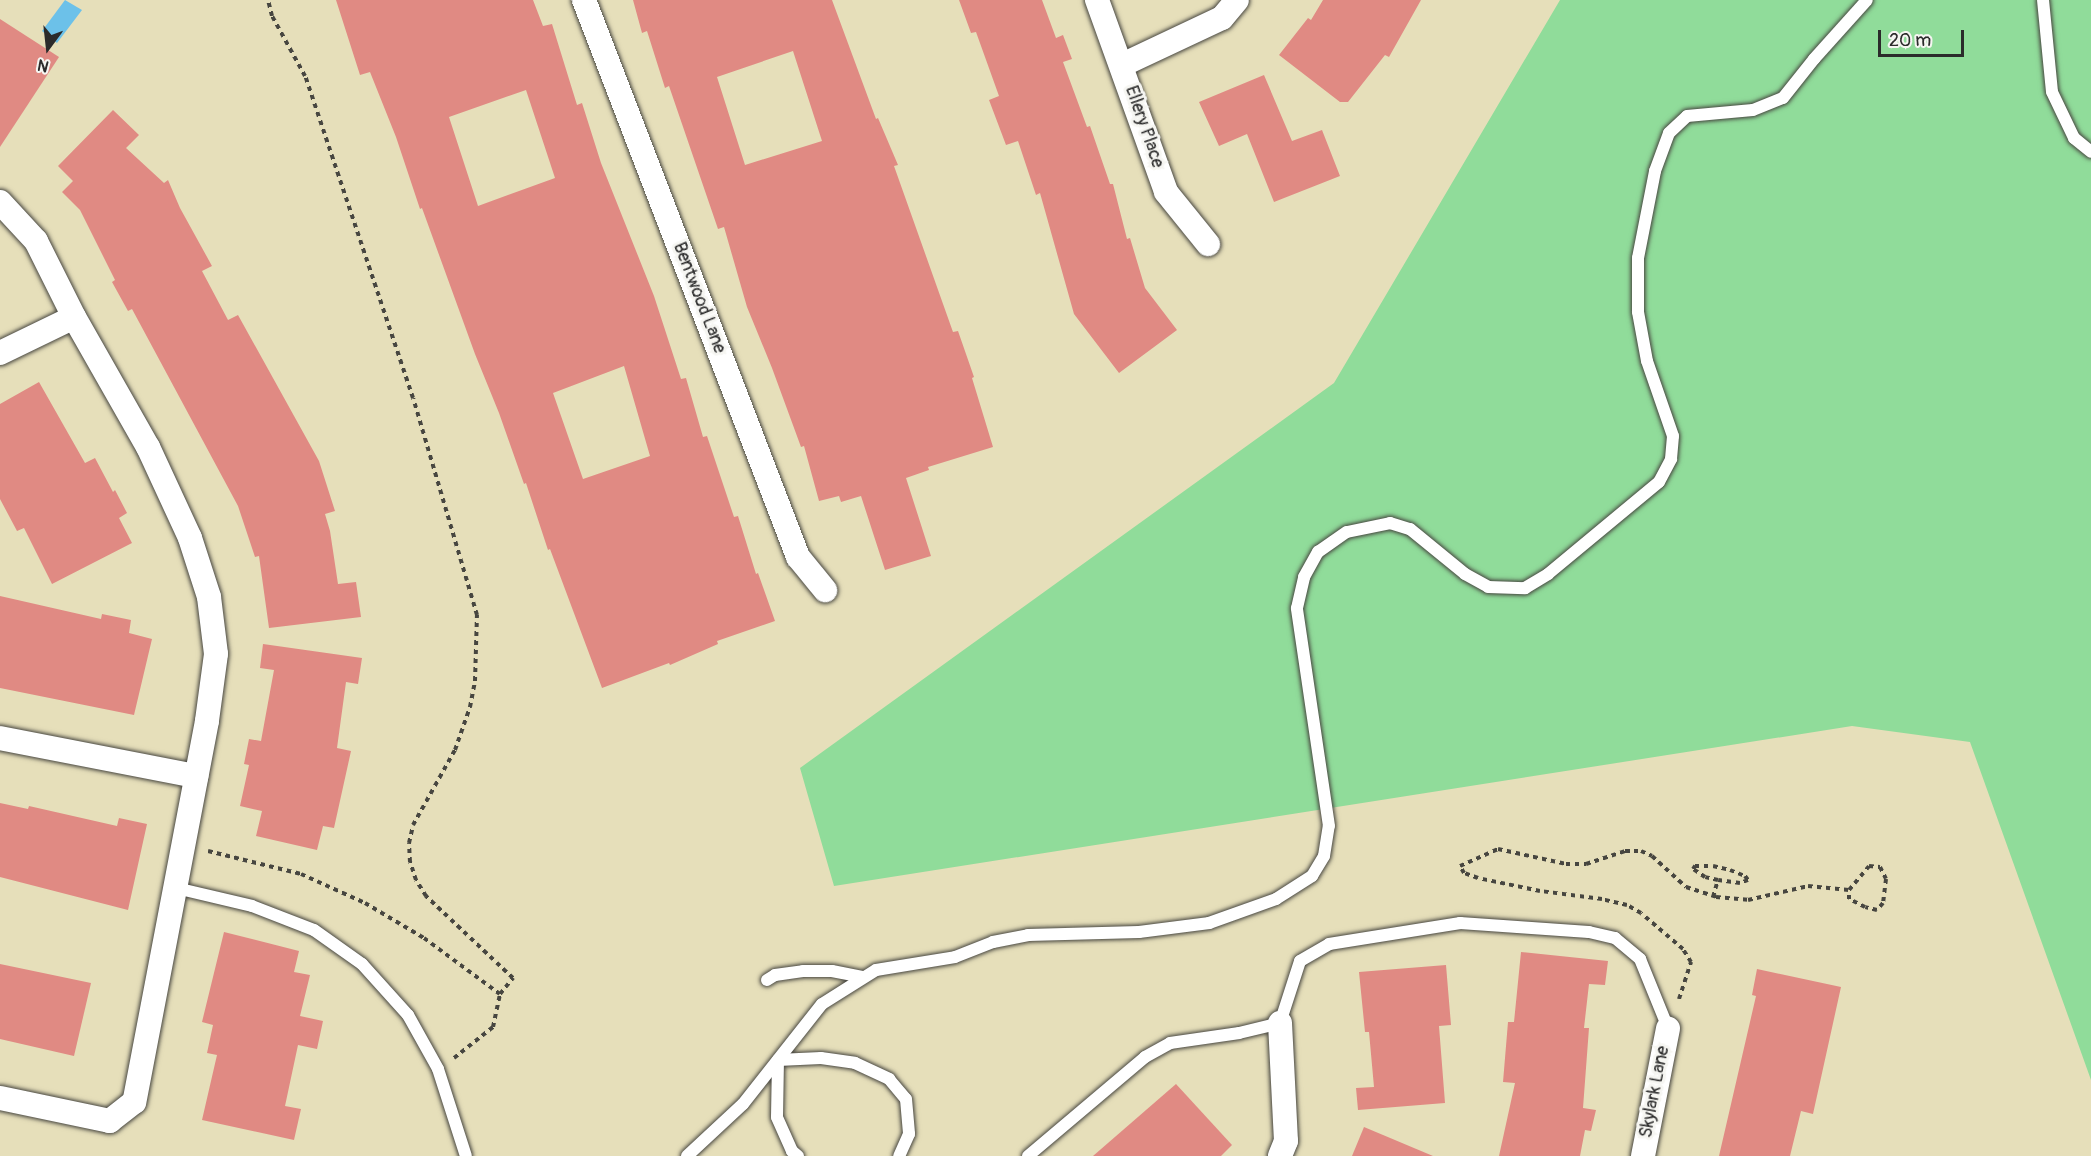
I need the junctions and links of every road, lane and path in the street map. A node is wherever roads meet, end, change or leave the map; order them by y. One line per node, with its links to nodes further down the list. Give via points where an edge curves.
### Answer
1 (268, 0): 23 (path, via 272,16 309,86 413,398 477,615 476,681 470,707 455,750 413,825 410,862 426,896 513,978)
2 (584, 0): 13 (street, Bentwood Lane, via 798,557)
3 (1098, 0): 7 (street, Ellery Place)
4 (1237, 0): 7 (street, via 1222,18)
5 (1868, 0): 21 (lane, via 1783,98 1753,110 1687,116 1669,133 1655,171 1638,258 1638,312 1647,361 1673,436 1671,459 1659,482 1548,574 1525,588 1488,587 1465,574 1410,529 1390,523 1347,532 1318,552 1304,577 1297,608 1329,826 1324,856 1312,876 1276,899 1209,923 1139,932 1028,935 993,942 955,957 876,970)
6 (2043, 0): 8 (lane, via 2052,92 2074,138)
7 (1122, 65): 10 (street, Ellery Place, via 1166,192)
8 (2091, 152)
9 (0, 202): 11 (street, via 36,241)
10 (1208, 244)
11 (74, 317): 12 (street); 15 (street, via 148,447 190,538 209,597 216,654)
12 (0, 353)
13 (825, 590)
14 (0, 738): 15 (street)
15 (196, 776): 16 (street)
16 (184, 845): 18 (street); 23 (path, via 273,866 334,888 392,918)
17 (1718, 880): 17 (path, via 1693,869 1713,866 1748,880); 20 (path)
18 (176, 888): 27 (lane, via 252,906 314,930 362,964 408,1015); 28 (street, via 134,1102 111,1121)
19 (1849, 890): 19 (path, via 1869,866 1880,867 1886,879 1883,903 1877,910 1849,899); 20 (path, via 1808,886 1748,900)
20 (1713, 897): 25 (path, via 1686,887 1641,851 1625,851 1586,864 1566,864 1498,849 1460,866 1464,873 1478,878 1602,899 1641,913 1691,962)
21 (863, 977): 22 (lane, via 832,970 803,971 775,975); 26 (lane, via 822,1004)
22 (767, 981)
23 (500, 994): 27 (path, via 493,1027)
24 (1280, 1023): 25 (lane, via 1300,961 1329,944 1460,922 1589,932 1615,938 1640,959); 33 (lane, via 1170,1043 1145,1057); 34 (street, via 1286,1141)
25 (1668, 1028): 35 (street, Skylark Lane)
26 (778, 1060): 30 (lane, via 743,1104); 31 (lane, via 777,1116); 32 (lane, via 821,1058 855,1063 890,1078 906,1099 909,1134)
27 (439, 1074): 29 (lane)
28 (0, 1098)
29 (466, 1156)
30 (687, 1156)
31 (798, 1156)
32 (899, 1156)
33 (1028, 1156)
34 (1280, 1156)
35 (1643, 1156)

